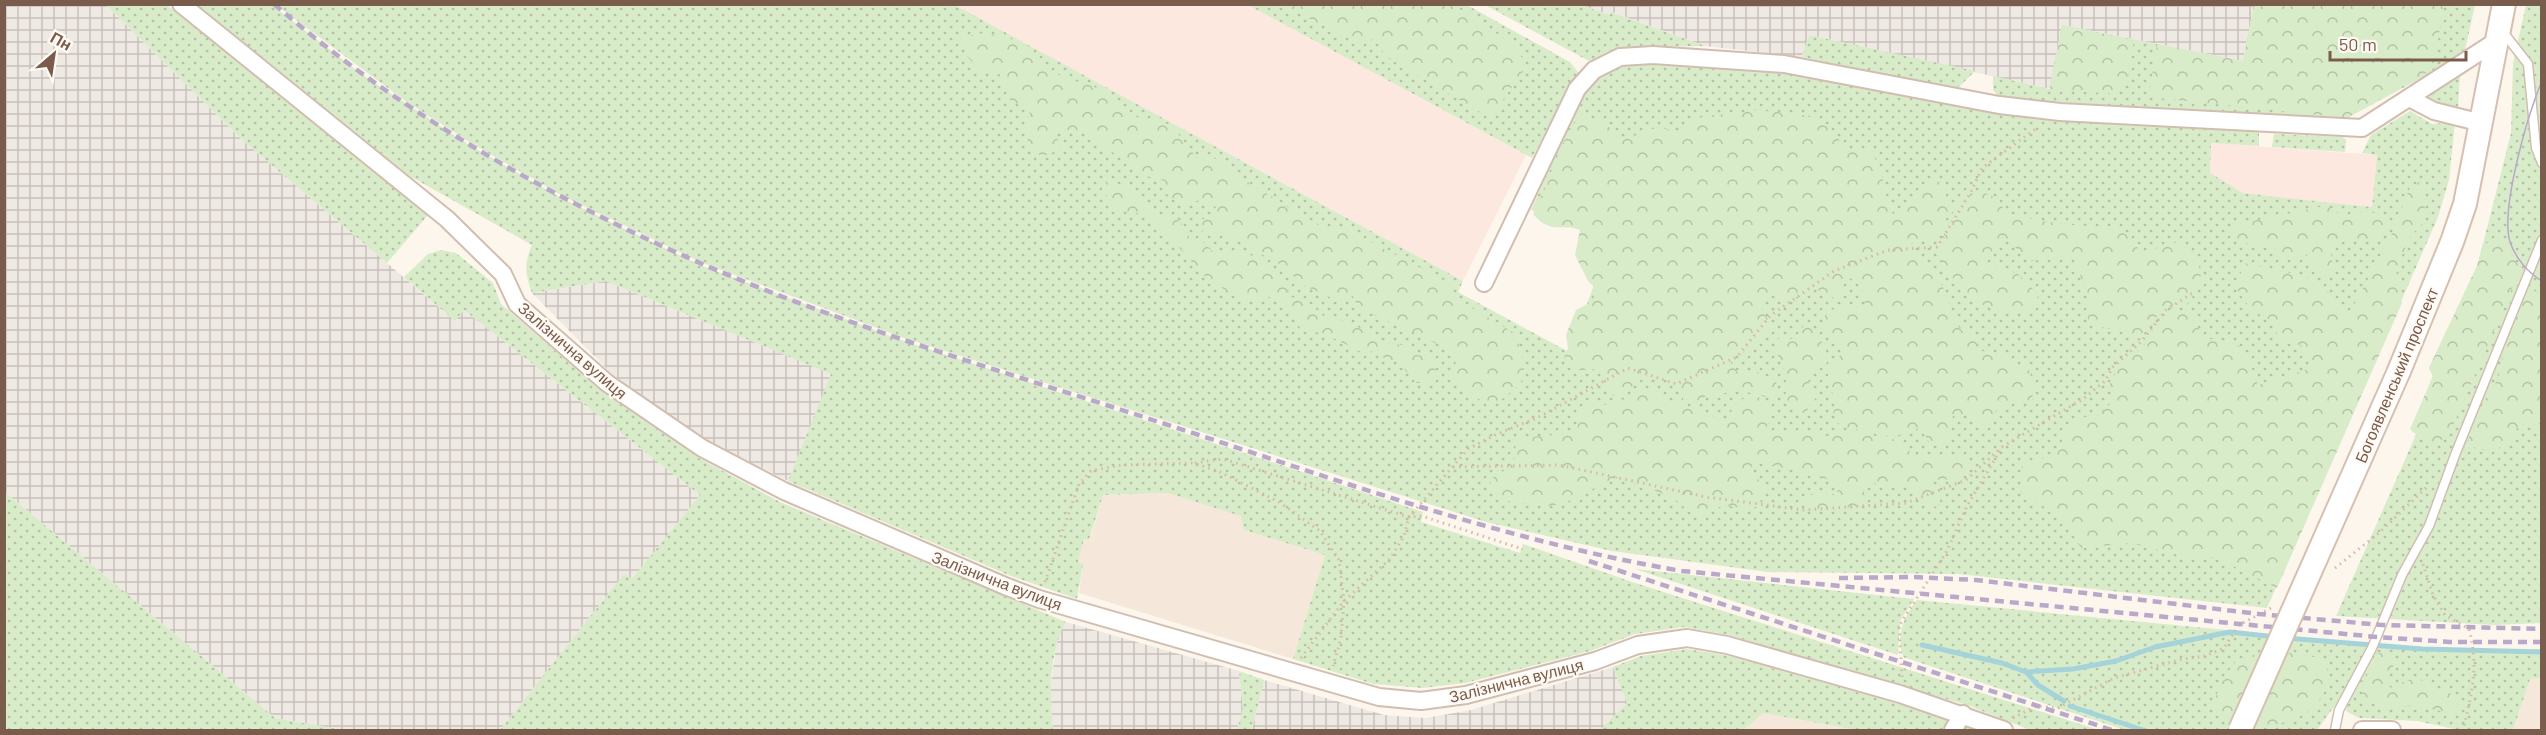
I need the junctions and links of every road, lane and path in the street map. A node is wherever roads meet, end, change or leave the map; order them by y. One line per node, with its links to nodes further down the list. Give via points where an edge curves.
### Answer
1 (182, 4): 19 (street, Залізнична вулиця, via 447,219 503,274 517,304 606,383 702,448 784,491)
2 (2504, 4): 3 (main road, Богоявленський проспект)
3 (2499, 34): 4 (street); 6 (main road, Богоявленський проспект); 7 (lane, via 2528,64 2536,148)
4 (2409, 98): 5 (street, via 2362,129); 6 (street, via 2434,111)
5 (2060, 112): 9 (street, via 1999,105 1784,64 1653,55 1620,57 1594,70 1577,89); 13 (path, via 1982,168 1936,247 1888,250 1834,271 1770,316 1737,357 1677,384 1628,369 1537,418 1468,449)
6 (2482, 123): 28 (main road, Богоявленський проспект, bridge, via 2452,242)
7 (2541, 163)
8 (2541, 240): 16 (lane, via 2444,491)
9 (1484, 283)
10 (2194, 292): 11 (path, via 2166,310 2113,367 2105,381 2083,399)
11 (2002, 447): 13 (path, via 1966,480 1906,503 1804,510 1706,497 1559,465); 24 (path, via 1967,506 1947,551 1899,626 1903,663)
12 (1193, 463): 15 (path, via 1223,459); 19 (path, via 1120,465 1091,471 1078,484); 20 (path, via 1218,471 1279,502 1320,531 1339,560)
13 (1452, 466): 15 (path)
14 (2431, 482): 18 (path, via 2379,533)
15 (1409, 517): 17 (path, via 1422,516); 20 (path, via 1404,536 1390,559)
16 (2422, 538): 29 (lane, via 2339,710); 32 (path, via 2423,569 2433,595 2445,615 2469,629 2474,648 2475,671)
17 (1522, 549)
18 (2330, 573)
19 (1039, 599): 22 (street, Залізнична вулиця)
20 (1344, 601): 22 (path); 23 (path, via 1341,638)
21 (2277, 605): 27 (path, via 2239,625 2224,648 2114,678 2058,708 2036,706 2020,712)
22 (1292, 672): 23 (street, Залізнична вулиця)
23 (1328, 682): 24 (street, Залізнична вулиця, via 1378,696 1422,700 1455,696 1594,661 1638,645 1687,638 1727,645)
24 (1900, 694): 25 (street, Залізнична вулиця)
25 (1963, 714): 26 (street); 27 (street, Залізнична вулиця)
26 (1953, 730)
27 (2002, 730)
28 (2240, 730)
29 (2335, 730)
30 (2362, 730): 31 (street)
31 (2392, 730)
32 (2463, 730)

